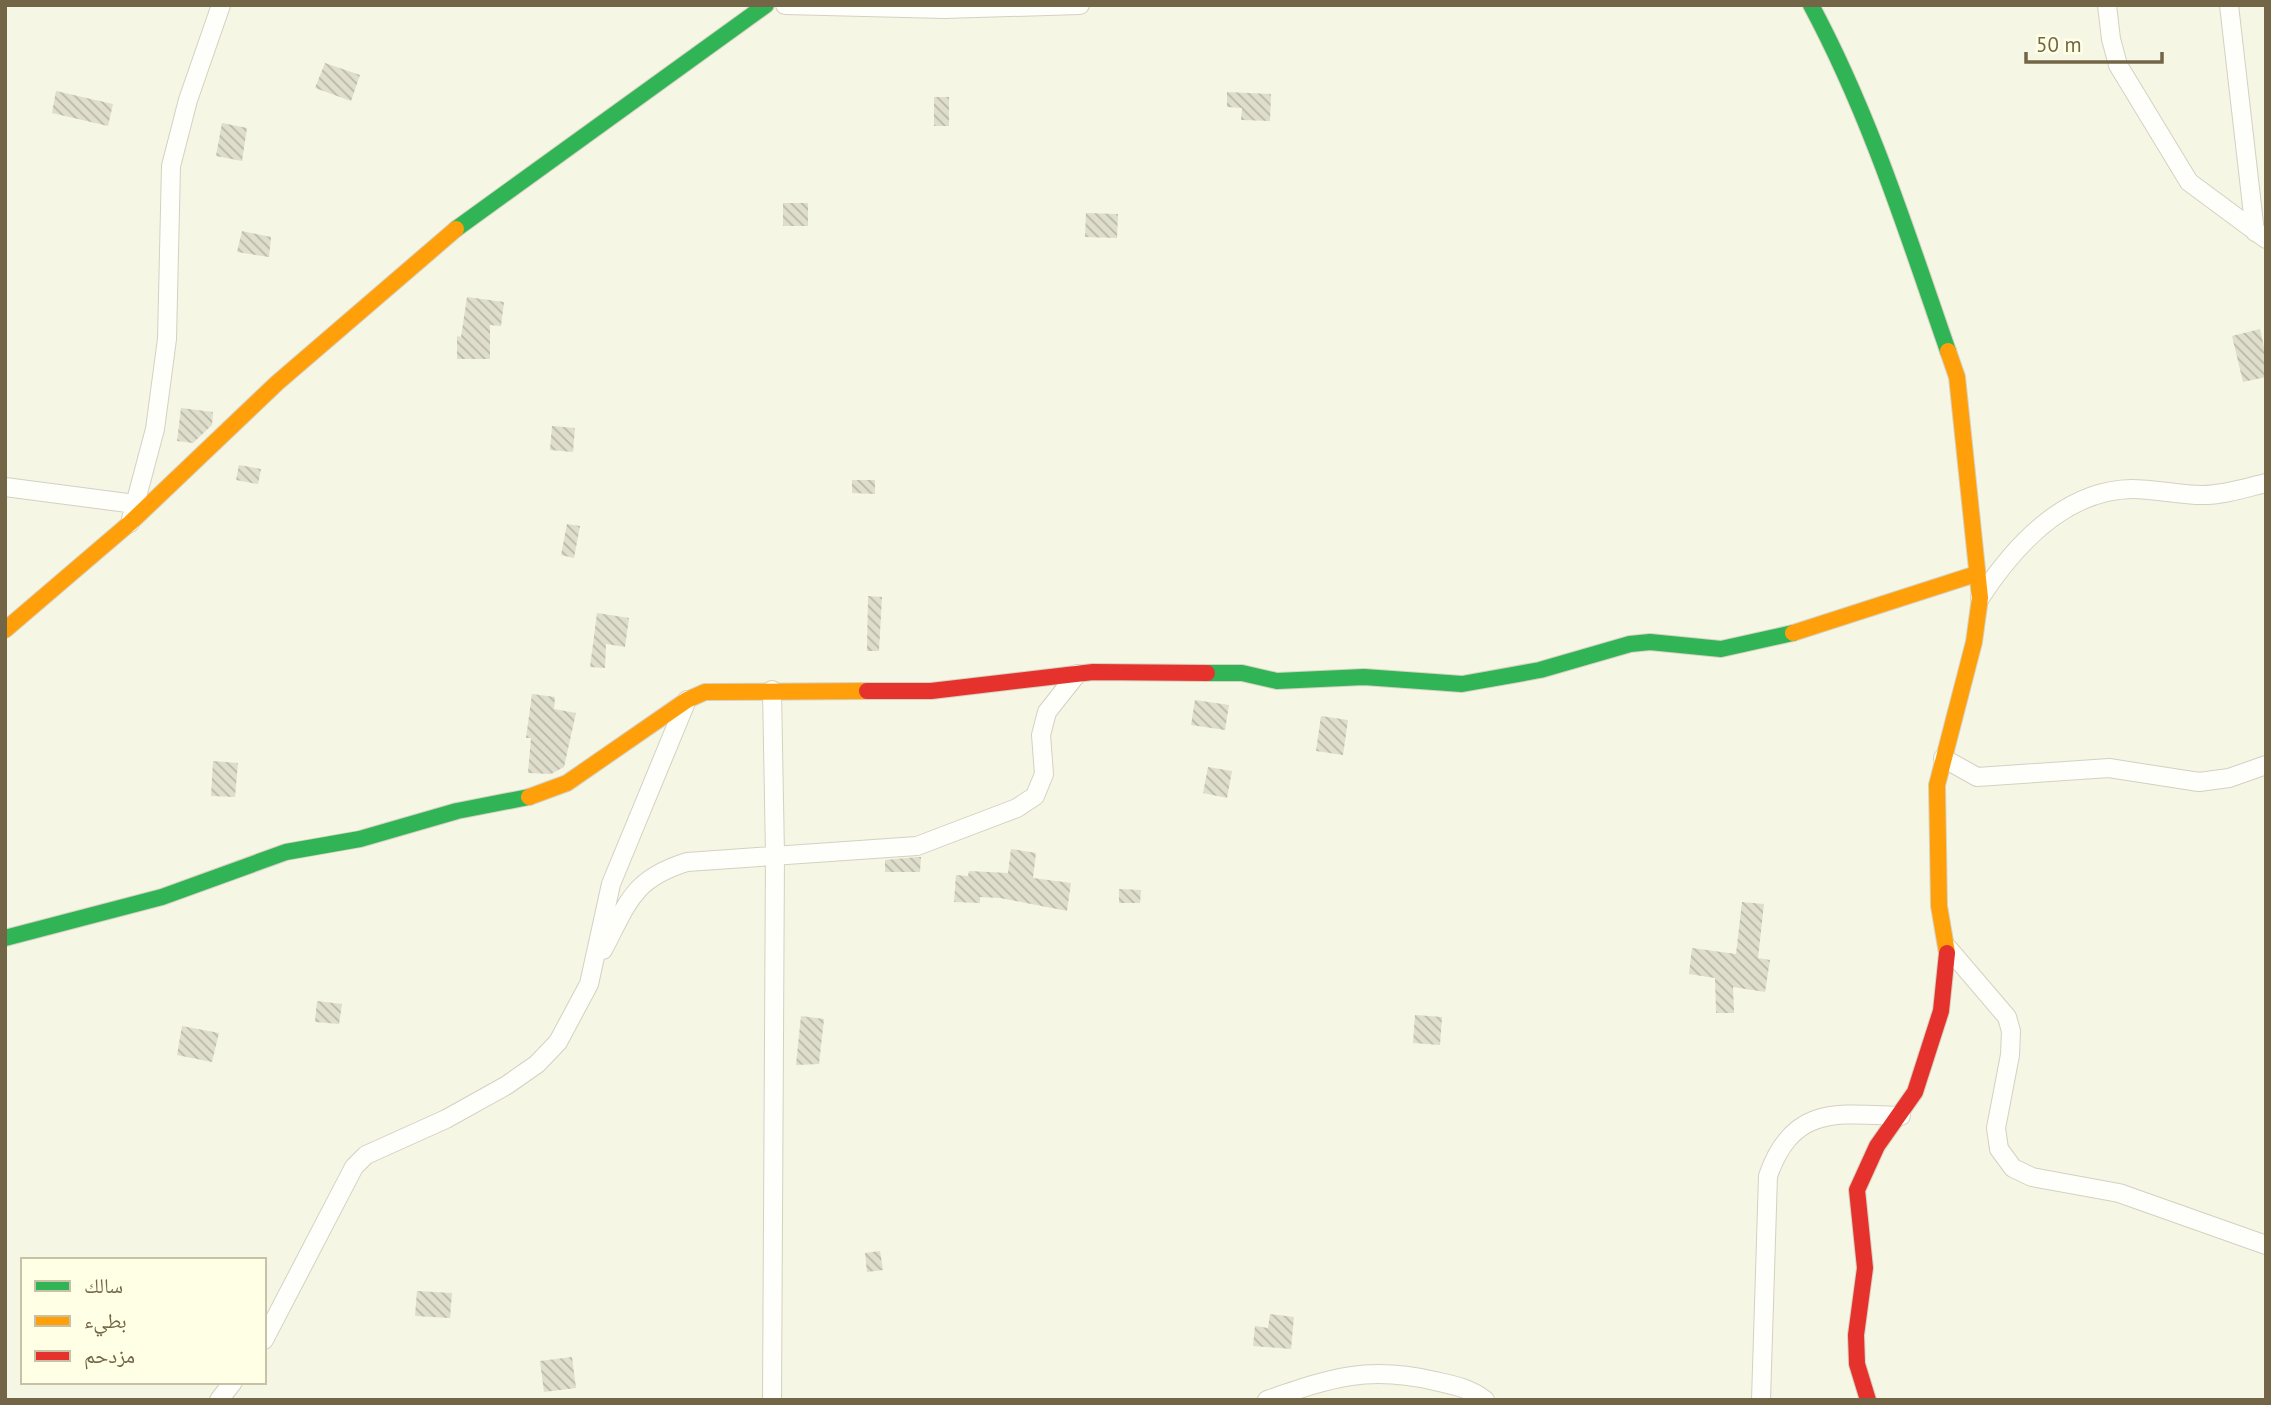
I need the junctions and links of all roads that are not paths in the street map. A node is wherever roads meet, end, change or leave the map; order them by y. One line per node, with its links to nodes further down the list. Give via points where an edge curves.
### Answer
1 (221, 5): 12 (street, via 171,166 167,340 155,429)
2 (766, 5): 13 (street, via 436,244 277,383)
3 (785, 5): 8 (street)
4 (1080, 5): 8 (street)
5 (1811, 5): 14 (street, via 1843,65 1885,172 1957,377)
6 (2107, 5): 9 (street, via 2118,65 2189,182)
7 (2229, 5): 9 (street)
8 (948, 7)
9 (2260, 235)
10 (2266, 483): 15 (street, via 2204,495 2130,489 2080,502 2041,525 2022,543)
11 (5, 487): 12 (street)
12 (135, 504): 13 (street)
13 (130, 523): 16 (street)
14 (1976, 574): 15 (street); 17 (street, via 1751,644 1721,649 1630,644 1540,670 1462,684 1364,677 1277,681 1242,673)
15 (1980, 598): 20 (street, via 1962,693)
16 (5, 631)
17 (1077, 674): 18 (street, via 931,691); 22 (street, via 1047,712 1041,735 1044,774 1035,796 1017,808 917,846)
18 (772, 690): 19 (street, via 705,692); 22 (street)
19 (687, 701): 23 (street, via 567,783 542,794 457,811 360,839 286,852 162,897); 25 (street, via 611,884)
20 (1943, 758): 21 (street, via 1983,777 2109,768 2199,782 2230,778); 24 (street, via 1936,807 1940,906)
21 (2266, 765)
22 (775, 855): 25 (street, via 687,862 647,878); 31 (street)
23 (5, 938)
24 (1948, 948): 26 (street, via 1941,1012 1915,1092); 27 (street, via 2007,1017 2010,1055 1996,1128 1999,1149 2013,1168 2032,1177 2119,1193)
25 (596, 962): 28 (street, via 570,1024 537,1064 446,1119 366,1155 354,1167)
26 (1901, 1116): 34 (street, via 1830,1113 1809,1121 1774,1157 1768,1176); 35 (street, via 1877,1146 1857,1190 1866,1268 1856,1335 1857,1364)
27 (2266, 1245)
28 (266, 1336)
29 (231, 1384): 30 (street)
30 (219, 1400)
31 (772, 1400)
32 (1267, 1400): 33 (street, via 1334,1377 1366,1373 1423,1378 1462,1387)
33 (1485, 1400)
34 (1761, 1400)
35 (1868, 1400)

